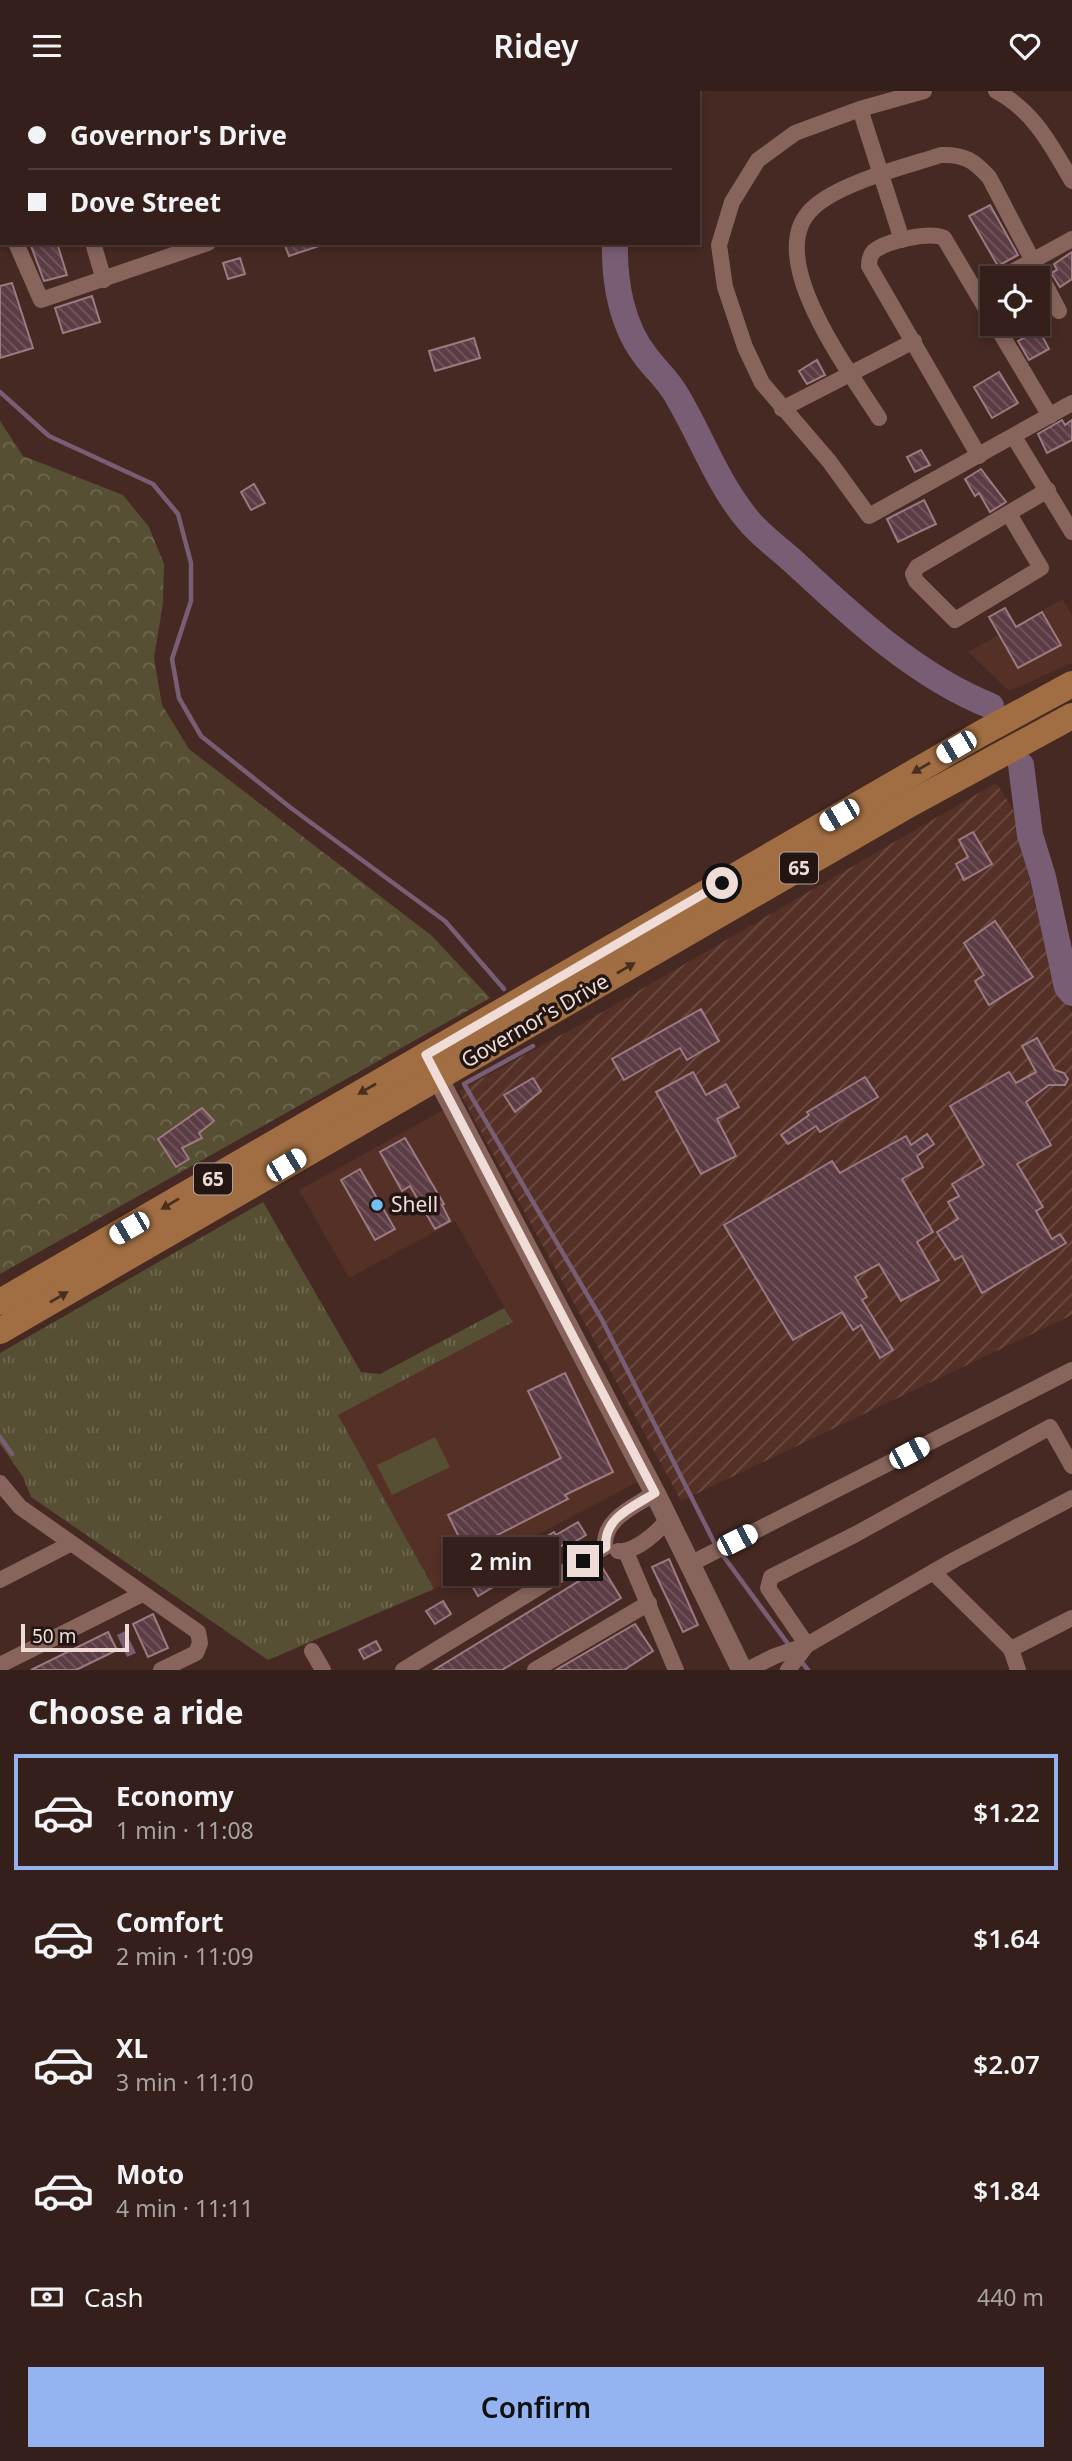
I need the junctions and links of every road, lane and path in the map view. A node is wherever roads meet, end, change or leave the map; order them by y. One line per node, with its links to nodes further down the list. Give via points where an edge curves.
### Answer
1 (924, 91): 3 (street)
2 (996, 91): 5 (street, via 1013,100 1042,129)
3 (860, 109): 4 (street); 23 (street, via 795,132 758,160 732,202 719,245 725,287 745,347 762,383)
4 (881, 175): 7 (street); 12 (street, via 942,155 958,154 973,160 989,177); 21 (street, via 827,197 802,220 796,238 799,274)
5 (1072, 181)
6 (1072, 239): 12 (street)
7 (902, 240): 16 (street, via 929,234 944,238); 20 (street, via 875,250 869,266)
8 (15, 245): 14 (street, via 41,300)
9 (94, 245): 14 (street)
10 (196, 245): 11 (street)
11 (167, 250): 14 (street)
12 (1033, 261): 13 (street); 18 (street)
13 (1024, 266)
14 (104, 280)
15 (980, 290): 16 (street)
16 (977, 292): 17 (street)
17 (980, 297)
18 (1059, 311)
19 (1002, 336): 24 (street)
20 (914, 341): 21 (street); 27 (street)
21 (851, 373): 23 (street); 25 (street)
22 (1072, 403): 24 (street)
23 (782, 409): 27 (street, via 829,461 869,516)
24 (1050, 416): 26 (street)
25 (879, 418)
26 (1014, 437): 27 (street); 28 (street)
27 (979, 456)
28 (1048, 491): 29 (street); 30 (street)
29 (1009, 514): 29 (street, via 917,567 913,574 955,620 1041,568)
30 (1072, 532)
31 (1072, 684): 33 (main road, Governor's Drive / 65, one-way to 33, via 980,734)
32 (1072, 716): 33 (main road, Governor's Drive / 65, one-way to 32)
33 (431, 1066): 34 (main road, Governor's Drive / 65, one-way to 34); 35 (main road, Governor's Drive / 65, one-way to 33); 39 (street)
34 (0, 1302)
35 (0, 1331)
36 (1072, 1370): 45 (street)
37 (1072, 1466): 51 (street, via 1050,1427 771,1577 768,1588 772,1598)
38 (2, 1491): 42 (street)
39 (655, 1493): 41 (street); 43 (street, via 606,1529)
40 (1072, 1498): 46 (street)
41 (668, 1520): 44 (street); 45 (street)
42 (71, 1544): 47 (street); 48 (street)
43 (606, 1547): 44 (street); 58 (street)
44 (626, 1552): 49 (street)
45 (690, 1564): 60 (street)
46 (933, 1572): 51 (street); 52 (street)
47 (0, 1580)
48 (142, 1594): 54 (street); 56 (street, via 198,1632 196,1653)
49 (649, 1603): 55 (street); 59 (street)
50 (1072, 1618): 52 (street)
51 (807, 1645): 60 (street); 61 (street)
52 (1011, 1649): 62 (street)
53 (312, 1651): 57 (street)
54 (0, 1665)
55 (670, 1668)
56 (161, 1670)
57 (323, 1670)
58 (402, 1670)
59 (535, 1670)
60 (744, 1670)
61 (788, 1670)
62 (1018, 1670)

